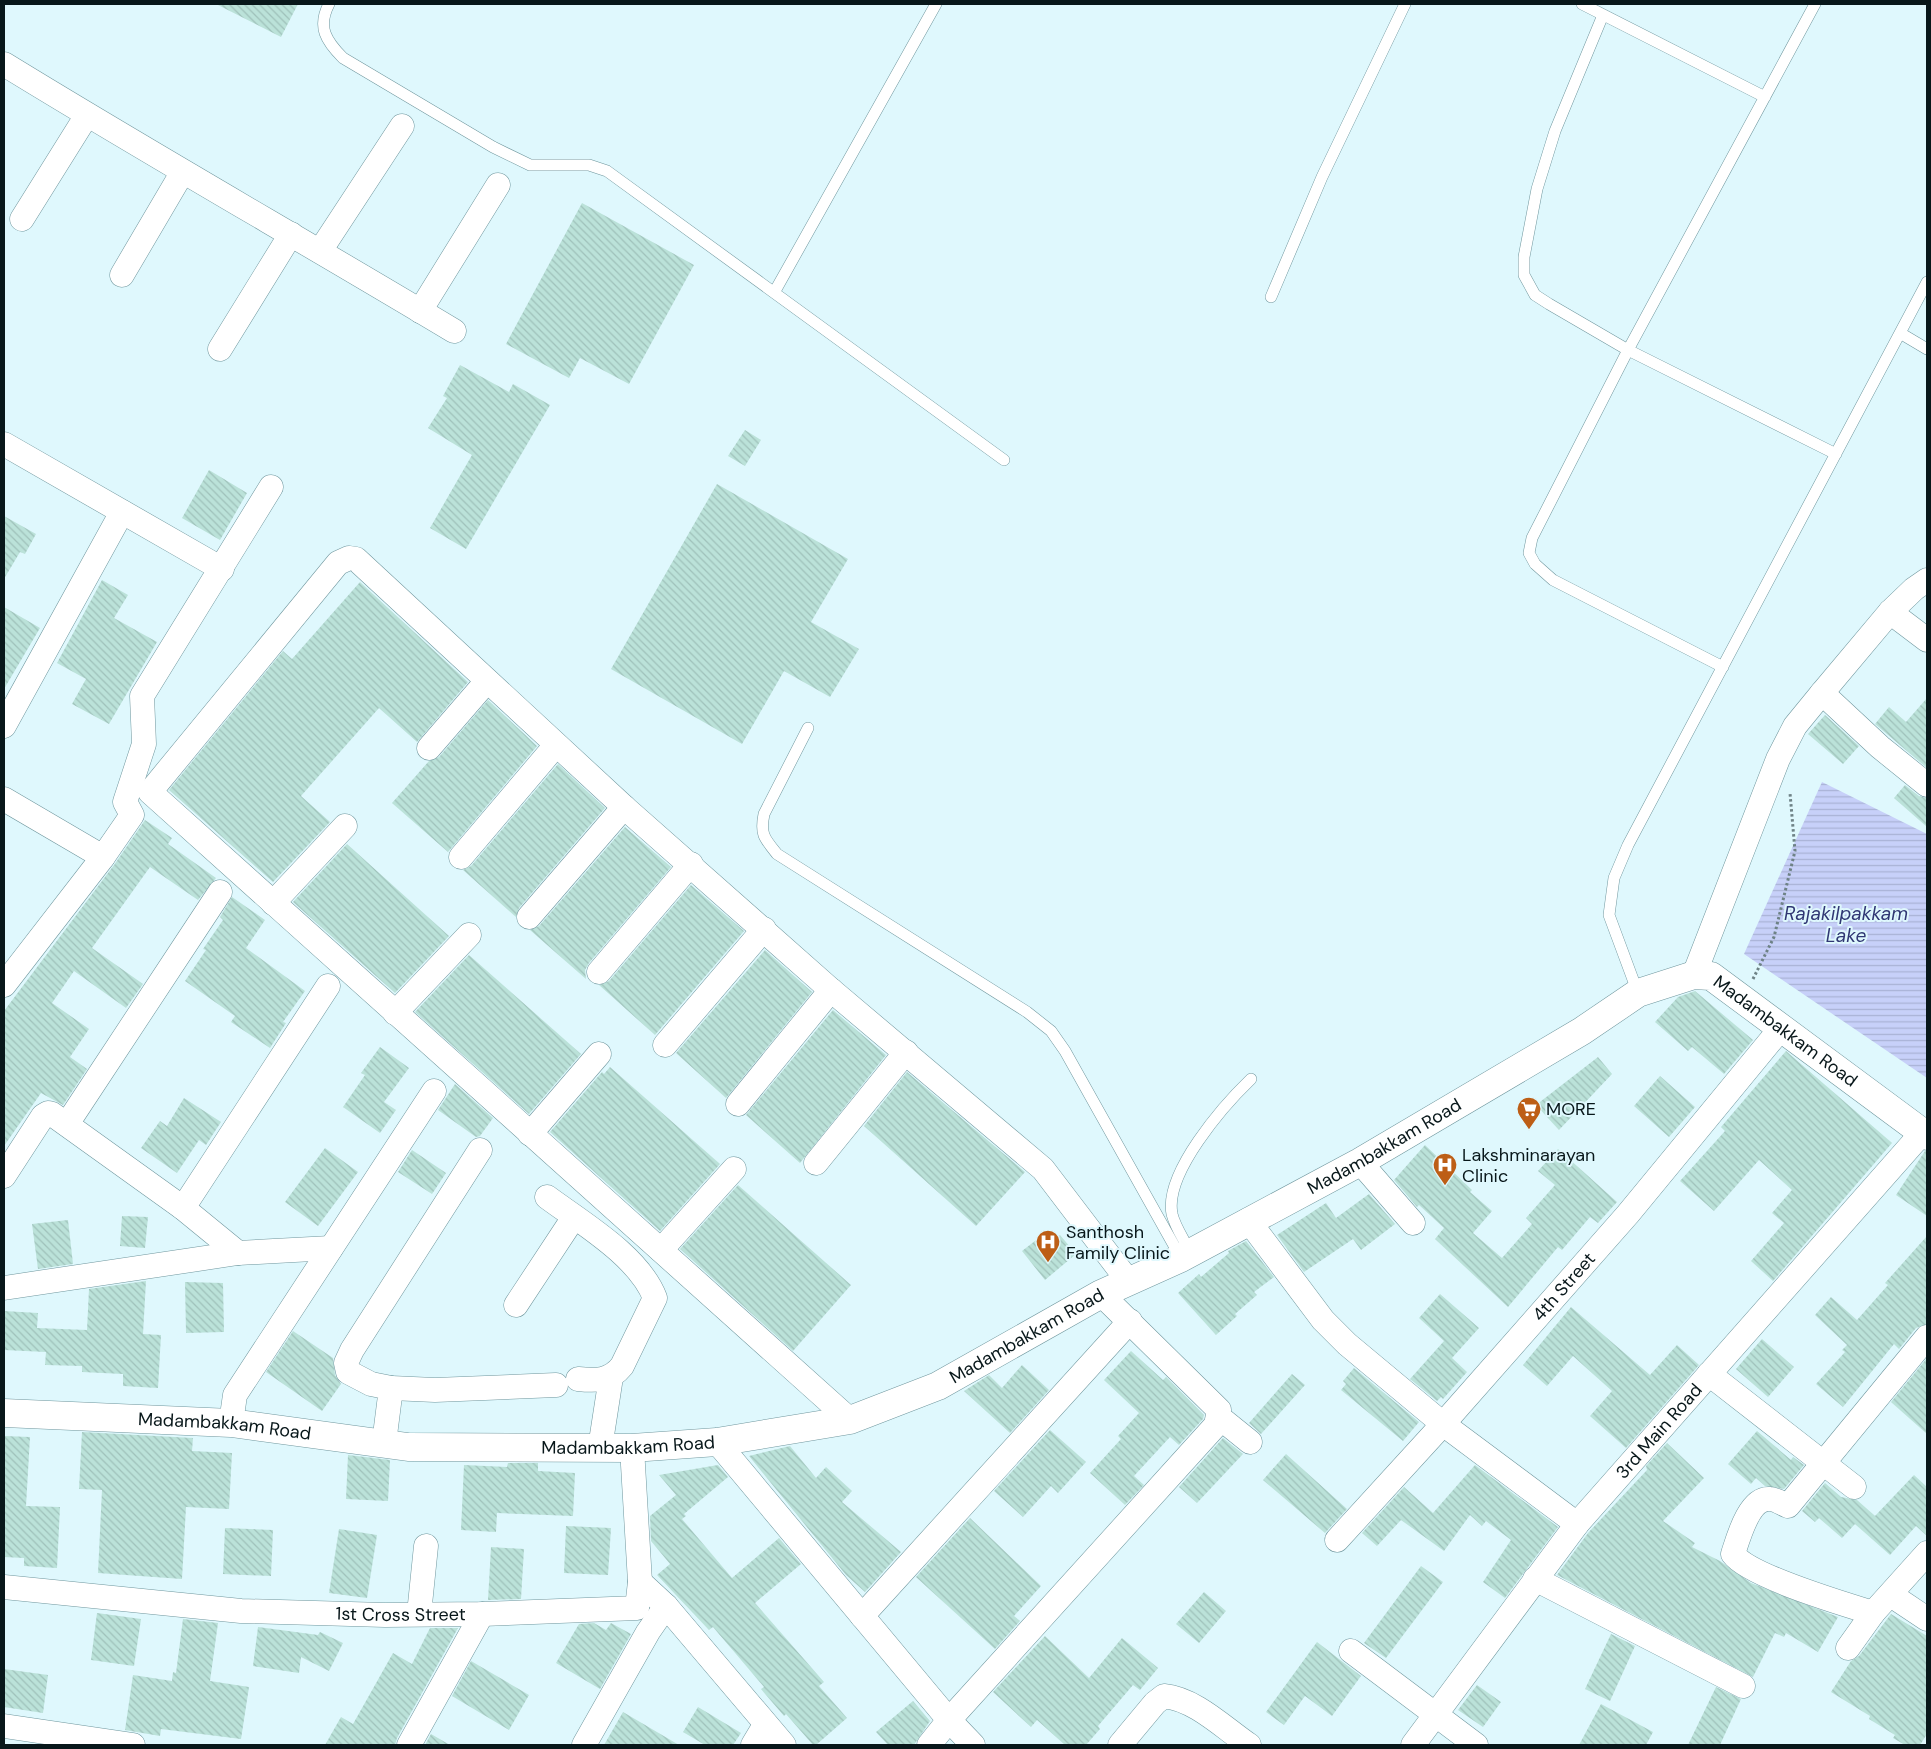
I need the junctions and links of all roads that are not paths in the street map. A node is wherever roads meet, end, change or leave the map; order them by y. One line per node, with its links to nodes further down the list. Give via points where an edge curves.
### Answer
1 (329, 4): 18 (lane, via 323,31 329,44 343,58 492,147 530,165 588,165 608,171)
2 (936, 4): 18 (lane)
3 (1405, 4): 19 (lane, via 1322,177)
4 (1582, 4): 6 (lane)
5 (1815, 4): 8 (lane)
6 (1603, 14): 8 (lane); 25 (lane, via 1550,147 1537,189 1524,257 1524,275 1536,295)
7 (4, 64): 9 (street)
8 (1765, 97): 25 (lane)
9 (87, 115): 11 (street); 13 (street)
10 (402, 126): 15 (street)
11 (182, 173): 14 (street); 16 (street)
12 (498, 185): 20 (street)
13 (22, 219)
14 (291, 234): 15 (street); 23 (street)
15 (320, 251): 20 (street)
16 (122, 276)
17 (1927, 282): 22 (lane)
18 (775, 291): 28 (lane)
19 (1271, 297)
20 (420, 311): 21 (street)
21 (454, 331)
22 (1900, 333): 24 (lane); 27 (lane)
23 (220, 349)
24 (1927, 349)
25 (1628, 350): 27 (lane); 35 (lane, via 1532,538 1529,553 1535,564 1553,580)
26 (6, 451): 30 (street)
27 (1836, 454): 35 (lane)
28 (1004, 460)
29 (271, 486): 31 (street)
30 (122, 512): 31 (street); 38 (street)
31 (222, 569): 46 (street, via 142,696 144,744 124,802 132,814)
32 (1927, 580): 33 (street)
33 (1890, 612): 34 (street); 37 (street)
34 (1927, 640)
35 (1723, 667): 59 (lane, via 1628,845 1614,878 1609,915)
36 (487, 681): 40 (street); 41 (street); 50 (street, via 356,559 338,563 150,792)
37 (1822, 694): 42 (street); 55 (street, via 1795,726 1778,759)
38 (4, 726)
39 (808, 728): 84 (lane, via 764,814 761,829 766,840 777,854 1027,1012 1051,1031)
40 (556, 745): 44 (street); 47 (street)
41 (430, 748)
42 (1927, 785)
43 (4, 799): 46 (street)
44 (624, 807): 48 (street); 51 (street)
45 (345, 826): 50 (street)
46 (103, 857): 56 (street)
47 (461, 857)
48 (691, 864): 52 (street); 54 (street)
49 (220, 892): 68 (street)
50 (273, 903): 60 (street)
51 (529, 917)
52 (764, 930): 58 (street); 62 (street)
53 (469, 935): 60 (street)
54 (599, 972)
55 (1694, 975): 59 (street, Madambakkam Road); 61 (street, Madambakkam Road, via 1711,976)
56 (4, 985)
57 (328, 986): 77 (street)
58 (832, 990): 63 (street); 67 (street)
59 (1638, 993): 72 (street, Madambakkam Road, via 1582,1031)
60 (395, 1012): 69 (street)
61 (1782, 1027): 70 (street, Madambakkam Road); 98 (street, 4th Street, via 1628,1214)
62 (665, 1045)
63 (906, 1052): 73 (street); 85 (street, via 1043,1169)
64 (599, 1054): 69 (street)
65 (1251, 1079): 84 (lane, via 1209,1123 1174,1191 1172,1214)
66 (434, 1091): 81 (street)
67 (738, 1104)
68 (67, 1124): 75 (street, via 52,1114 43,1116); 77 (street)
69 (530, 1134): 82 (street)
70 (1925, 1134): 91 (street, 3rd Main Road)
71 (480, 1150): 93 (street, via 346,1363 348,1372 371,1384)
72 (1360, 1162): 79 (street, Madambakkam Road); 80 (street)
73 (816, 1163)
74 (734, 1169): 82 (street)
75 (4, 1176)
76 (547, 1197): 78 (street)
77 (183, 1208): 83 (street)
78 (574, 1217): 88 (street); 92 (street, via 617,1250 642,1276 655,1298 622,1366)
79 (1248, 1220): 84 (street, Madambakkam Road); 98 (street, via 1323,1320)
80 (1414, 1223)
81 (330, 1248): 83 (street); 97 (street, via 235,1395)
82 (661, 1250): 96 (street)
83 (238, 1253): 86 (street)
84 (1185, 1255): 85 (street, Madambakkam Road)
85 (1129, 1282): 87 (street, Madambakkam Road)
86 (4, 1288)
87 (1101, 1294): 89 (street); 96 (street, Madambakkam Road, via 938,1386)
88 (516, 1305)
89 (1130, 1321): 95 (street, via 1219,1410); 119 (street)
90 (1927, 1337): 104 (street)
91 (1710, 1374): 104 (street); 106 (street, 3rd Main Road)
92 (611, 1377): 93 (street, via 435,1390); 102 (street)
93 (390, 1388): 101 (street)
94 (4, 1413): 97 (street, Madambakkam Road)
95 (1219, 1417): 100 (street); 126 (street, via 1216,1425)
96 (850, 1420): 99 (street, Madambakkam Road)
97 (231, 1423): 101 (street, Madambakkam Road)
98 (1443, 1424): 106 (street); 107 (street, 4th Street)
99 (717, 1442): 103 (street, Madambakkam Road); 119 (street)
100 (1250, 1442)
101 (384, 1443): 102 (street, Madambakkam Road, via 408,1447)
102 (600, 1448): 103 (street, Madambakkam Road)
103 (632, 1448): 111 (street)
104 (1823, 1463): 105 (street); 116 (street, via 1788,1506 1770,1498 1758,1502 1741,1527 1734,1554 1738,1561 1774,1578)
105 (1854, 1487)
106 (1577, 1524): 110 (street, 3rd Main Road)
107 (1337, 1540)
108 (426, 1546): 117 (street)
109 (1927, 1553): 113 (street)
110 (1535, 1579): 124 (street); 125 (street, 3rd Main Road)
111 (640, 1582): 114 (street); 115 (street)
112 (4, 1587): 117 (street, 1st Cross Street, via 241,1611)
113 (1892, 1595): 116 (street); 120 (street)
114 (666, 1606): 121 (street); 127 (street)
115 (637, 1608): 118 (street, 1st Cross Street); 121 (street)
116 (1873, 1613): 122 (street)
117 (419, 1614): 118 (street, 1st Cross Street)
118 (482, 1614): 130 (street)
119 (862, 1616): 126 (street)
120 (1927, 1619)
121 (648, 1632): 131 (street)
122 (1848, 1648)
123 (1351, 1651): 125 (street)
124 (1743, 1686)
125 (1435, 1714): 138 (street, 3rd Main Road); 139 (street)
126 (949, 1720): 134 (street); 135 (street)
127 (765, 1725): 132 (street); 133 (street)
128 (4, 1726): 129 (street)
129 (133, 1745)
130 (409, 1745)
131 (584, 1745)
132 (753, 1745)
133 (784, 1745)
134 (930, 1745)
135 (973, 1745)
136 (1120, 1745): 137 (street, via 1164,1696 1177,1697 1195,1707)
137 (1249, 1745)
138 (1413, 1745)
139 (1476, 1745)

